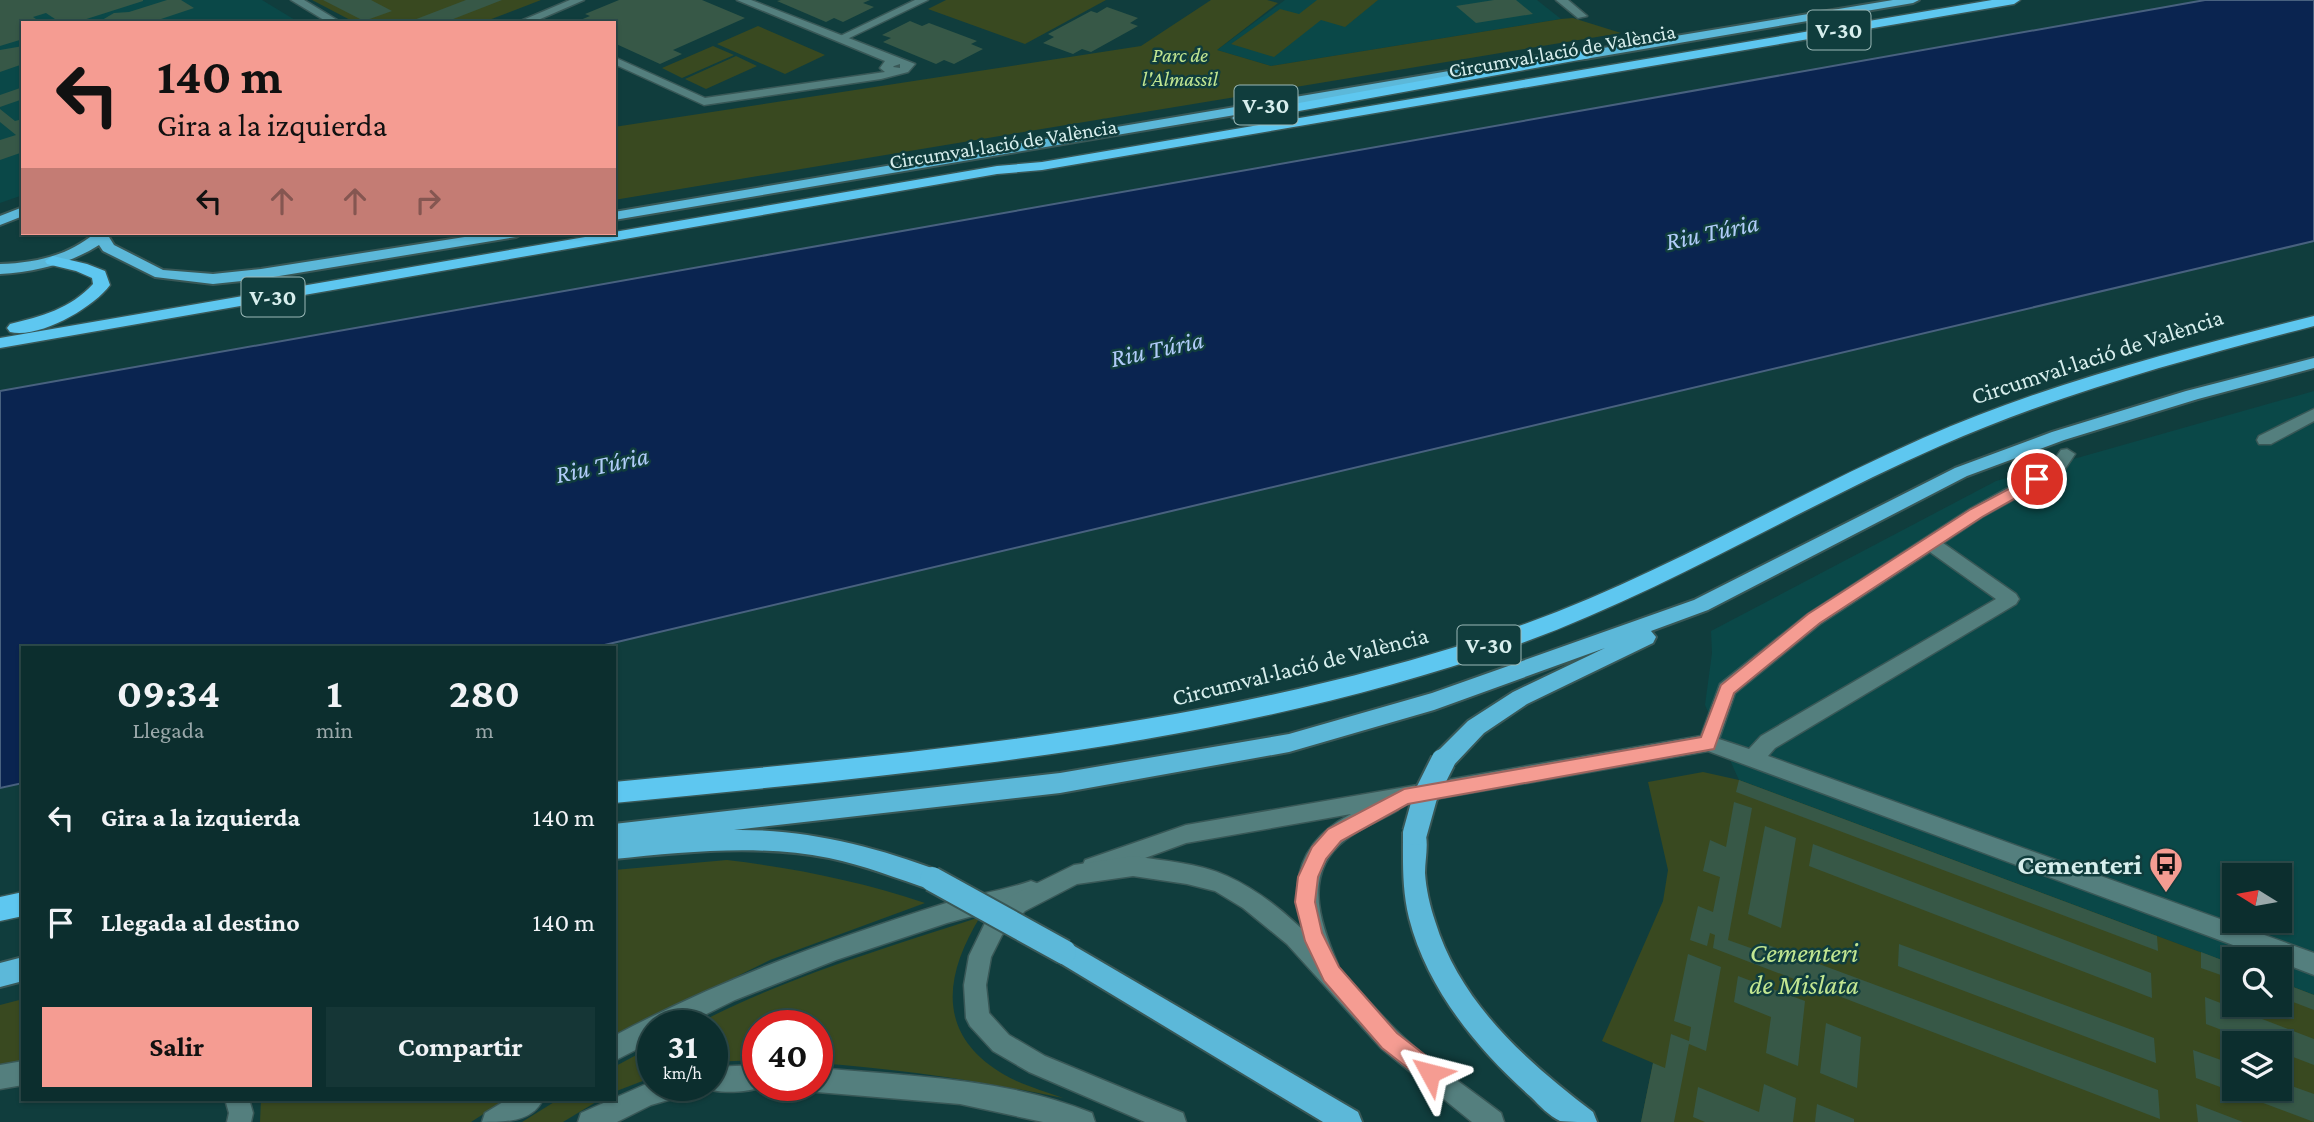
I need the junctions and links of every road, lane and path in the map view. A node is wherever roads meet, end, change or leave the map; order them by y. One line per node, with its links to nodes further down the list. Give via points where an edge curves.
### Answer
1 (296, 0): 9 (street)
2 (579, 0): 10 (street)
3 (742, 0): 11 (street)
4 (923, 0): 11 (street)
5 (1561, 0): 8 (street)
6 (1913, 0): 12 (highway, Circumval·lació de València / V-30)
7 (2014, 0): 14 (highway, Circumval·lació de València / V-30)
8 (1582, 16)
9 (333, 21)
10 (531, 21)
11 (839, 39): 13 (street, via 893,66 704,103)
12 (1585, 55): 14 (highway, via 1285,108); 16 (highway, Circumval·lació de València / V-30)
13 (616, 61)
14 (997, 170): 25 (highway, Circumval·lació de València / V-30)
15 (21, 213): 17 (highway)
16 (616, 216)
17 (0, 221)
18 (101, 235): 21 (highway)
19 (102, 235): 20 (highway, V-30, via 108,248 160,274 213,279)
20 (504, 235)
21 (52, 261): 22 (highway); 24 (highway, via 99,275 102,285 80,307)
22 (0, 269)
23 (2314, 321): 34 (highway, Circumval·lació de València / V-30, via 2149,363 2022,404 1930,442 1621,595 1503,641 1373,681 1156,730 1062,744)
24 (0, 331)
25 (0, 343)
26 (2314, 363): 31 (highway, V-30, via 2119,417 1961,472)
27 (2314, 414): 28 (street)
28 (2264, 440)
29 (2067, 454): 30 (street, via 2057,468)
30 (1930, 543): 32 (street, via 1814,619 1727,690); 33 (street, via 2010,599 1768,742)
31 (1700, 606): 36 (highway, V-30, via 1434,701 1289,743 1060,783); 61 (highway, bridge, via 1660,631 1520,698 1476,727 1443,761 1425,797 1415,833 1414,881 1422,915 1455,997 1500,1051)
32 (1707, 743): 33 (street); 35 (street)
33 (1753, 760): 41 (street)
34 (616, 793)
35 (1404, 797): 38 (street, via 1186,834); 43 (street, via 1334,835 1308,877 1305,902 1312,934)
36 (616, 834)
37 (616, 849): 59 (highway, bridge, via 686,842 815,846 932,879 1064,952)
38 (1074, 875): 43 (street, via 1133,866 1220,883 1277,922); 45 (street, via 782,969); 58 (street, via 1017,904 994,928 979,956 975,985 978,1018 1001,1043 1037,1064)
39 (21, 904): 40 (highway)
40 (0, 909)
41 (2314, 964)
42 (21, 970): 44 (highway)
43 (1331, 974): 60 (street, via 1389,1040)
44 (0, 975)
45 (684, 1010)
46 (637, 1037): 47 (street)
47 (616, 1048)
48 (21, 1073): 49 (street)
49 (0, 1077)
50 (833, 1081): 57 (street, via 960,1092)
51 (637, 1099): 56 (street)
52 (238, 1101): 54 (street)
53 (528, 1101): 55 (street)
54 (239, 1122)
55 (495, 1122)
56 (590, 1122)
57 (1083, 1122)
58 (1174, 1122)
59 (1348, 1122)
60 (1492, 1122)
61 (1583, 1122)

